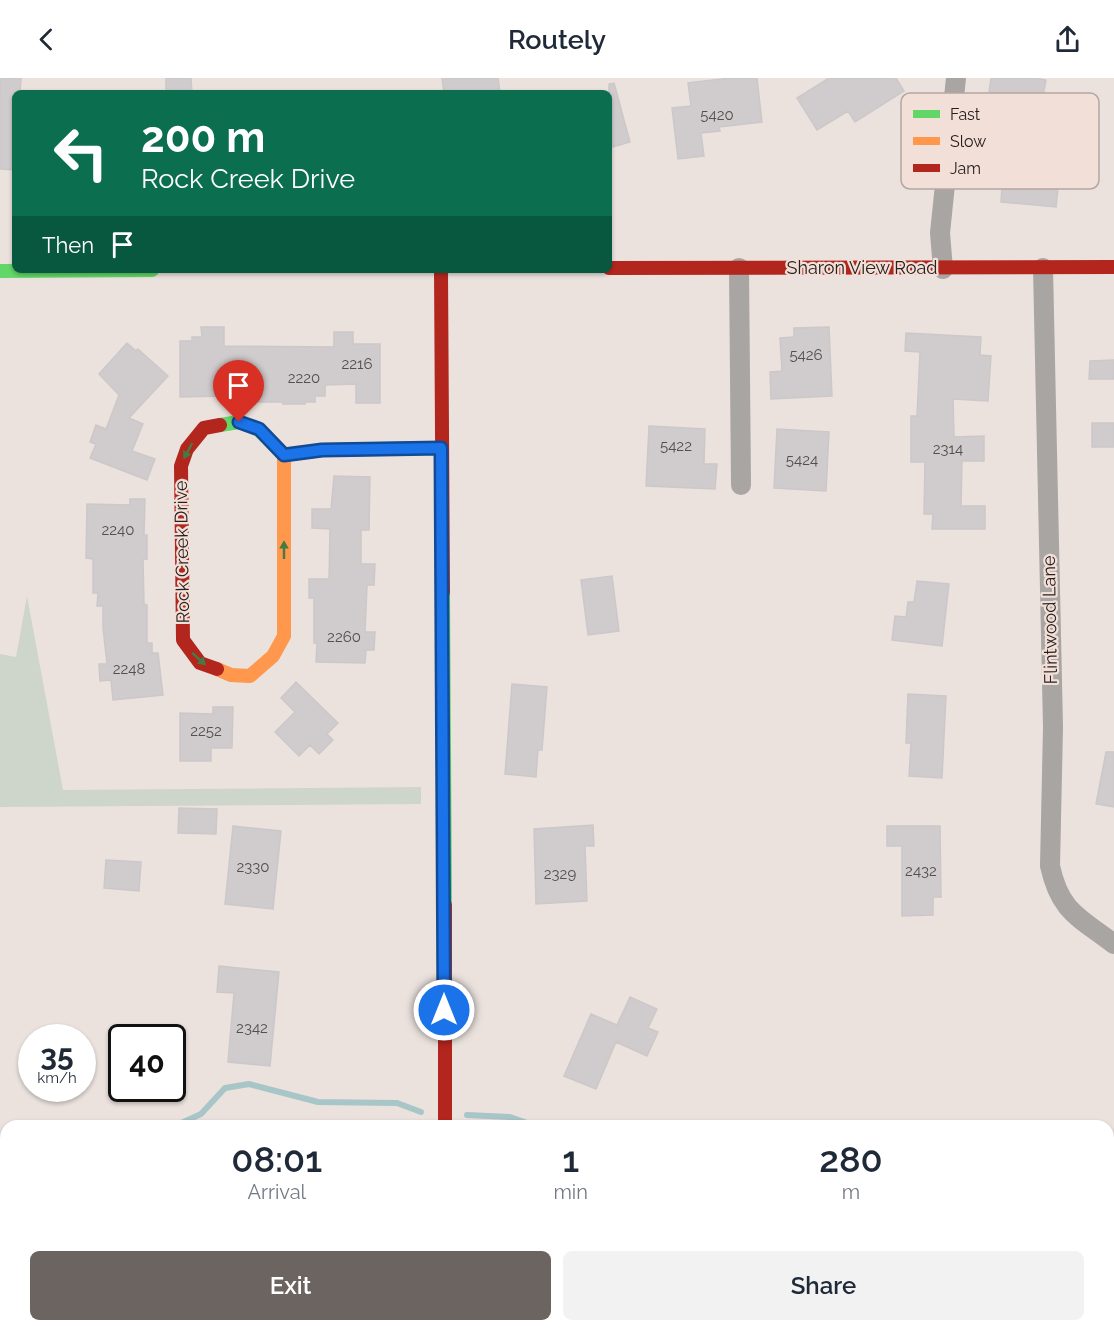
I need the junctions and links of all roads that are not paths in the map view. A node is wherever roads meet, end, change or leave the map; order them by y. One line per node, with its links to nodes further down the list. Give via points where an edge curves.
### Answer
1 (956, 78): 2 (street)
2 (954, 93)
3 (945, 189): 7 (street, via 940,233)
4 (1114, 267): 8 (street, Sharon View Road)
5 (612, 268): 6 (street, Sharon View Road)
6 (739, 268): 7 (street, Sharon View Road); 12 (street)
7 (943, 268): 8 (street, Sharon View Road)
8 (1043, 268): 13 (street, Flintwood Lane, via 1053,727 1050,866 1054,887 1065,905)
9 (441, 273): 10 (street)
10 (441, 448): 11 (street, via 322,450); 14 (street)
11 (284, 455): 11 (street, Rock Creek Drive, one-way to 11, via 259,429 239,422 204,428 187,449 181,466 183,640 200,663 231,675 250,676 273,656 284,636)
12 (741, 485)
13 (1114, 944)
14 (445, 1120)

